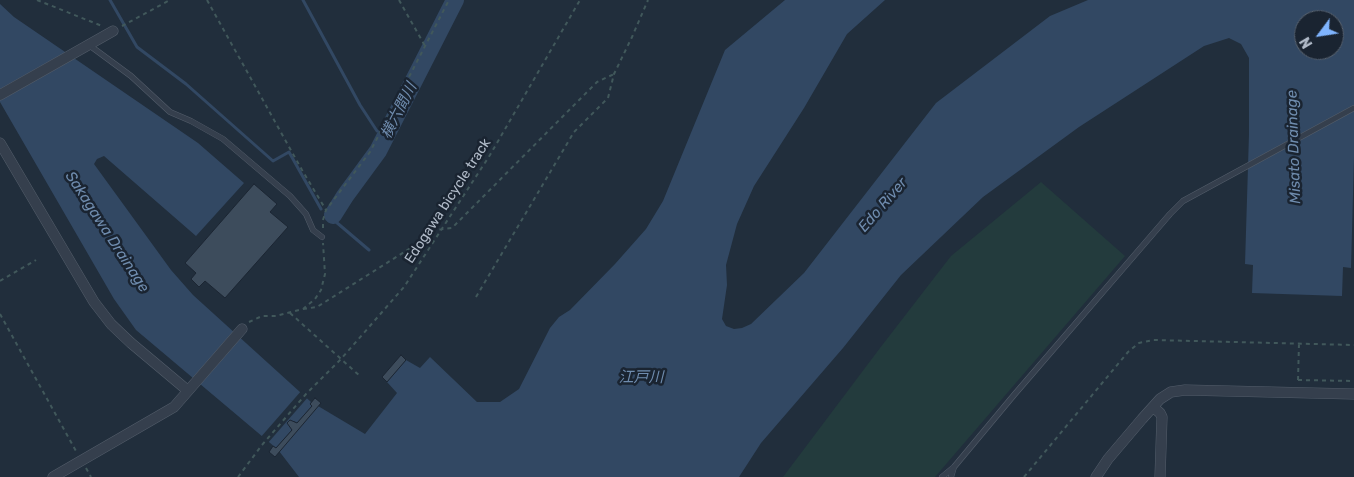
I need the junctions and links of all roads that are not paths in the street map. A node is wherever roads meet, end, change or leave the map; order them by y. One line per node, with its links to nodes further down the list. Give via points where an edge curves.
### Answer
1 (113, 31): 2 (street)
2 (87, 46): 3 (street); 6 (lane, via 131,76 170,112 223,138 290,196 306,214 313,230)
3 (0, 95)
4 (1354, 108): 11 (lane, via 1183,201)
5 (0, 143): 8 (street, via 100,310 131,343)
6 (322, 237)
7 (242, 329): 8 (street)
8 (190, 386): 12 (street, via 174,407)
9 (1354, 394): 10 (street, via 1184,390 1166,395)
10 (1153, 407): 15 (street); 16 (street, via 1162,417)
11 (954, 467): 13 (lane); 14 (lane)
12 (53, 477)
13 (942, 477)
14 (951, 477)
15 (1096, 477)
16 (1160, 477)

